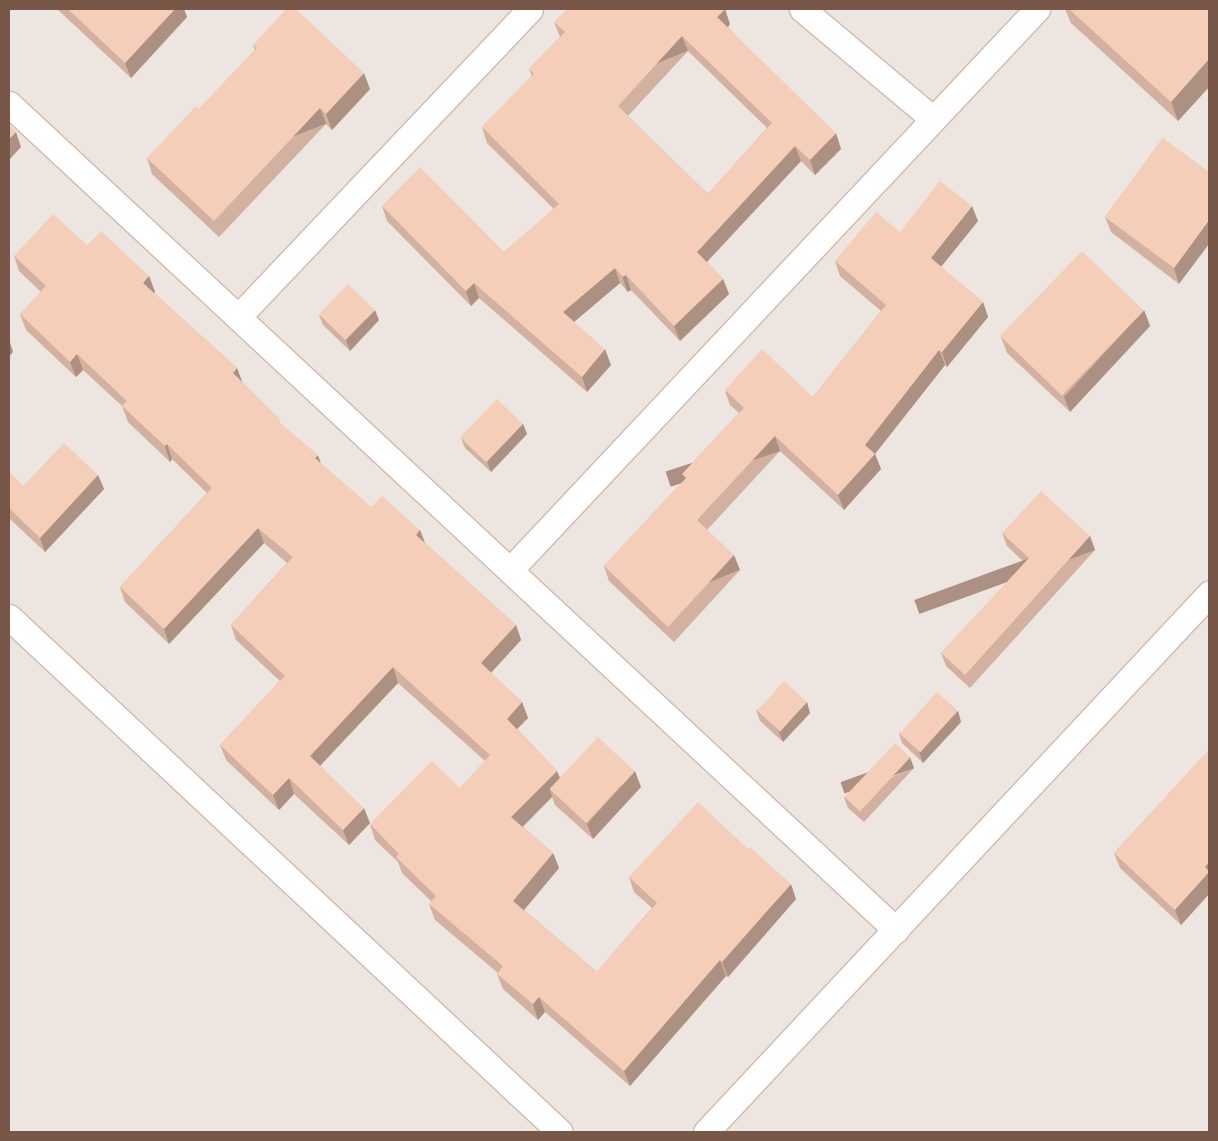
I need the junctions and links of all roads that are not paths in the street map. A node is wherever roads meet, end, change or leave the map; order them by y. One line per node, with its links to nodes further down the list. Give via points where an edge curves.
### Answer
1 (530, 9): 6 (street)
2 (802, 9): 5 (street)
3 (1037, 9): 5 (street)
4 (9, 104): 6 (street)
5 (933, 119): 7 (street)
6 (238, 317): 7 (street)
7 (510, 570): 10 (street)
8 (1209, 594): 10 (street)
9 (9, 617): 11 (street)
10 (896, 930): 12 (street)
11 (560, 1132)
12 (706, 1132)

